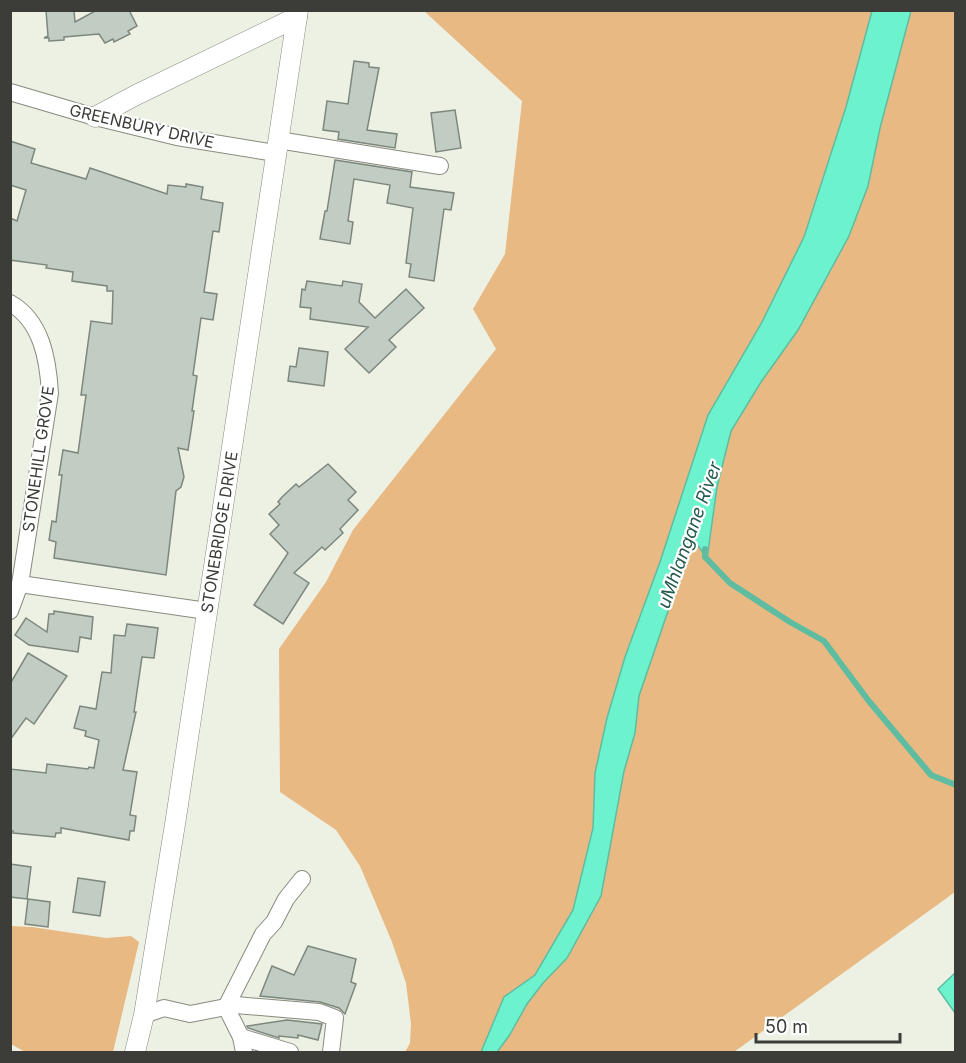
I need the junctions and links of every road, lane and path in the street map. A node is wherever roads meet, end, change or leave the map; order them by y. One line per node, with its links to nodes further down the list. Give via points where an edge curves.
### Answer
1 (298, 14): 3 (street); 4 (street, STONEBRIDGE DRIVE)
2 (10, 92): 3 (street, GREENBURY DRIVE)
3 (95, 117): 4 (street, GREENBURY DRIVE, via 177,137)
4 (277, 147): 5 (street, GREENBURY DRIVE); 9 (street, STONEBRIDGE DRIVE)
5 (440, 166)
6 (10, 303): 7 (street, STONEHILL GROVE, via 33,325 43,343 50,393)
7 (18, 575): 8 (street, STONEHILL GROVE); 9 (street)
8 (10, 611)
9 (207, 611): 12 (street, STONEBRIDGE DRIVE)
10 (303, 879): 11 (street, via 263,934)
11 (226, 1007): 12 (street, via 190,1014 164,1008); 13 (street); 16 (street, via 319,1012 335,1018)
12 (144, 1015): 14 (street, STONEBRIDGE DRIVE)
13 (242, 1045): 15 (street)
14 (135, 1053)
15 (290, 1053)
16 (331, 1053)

